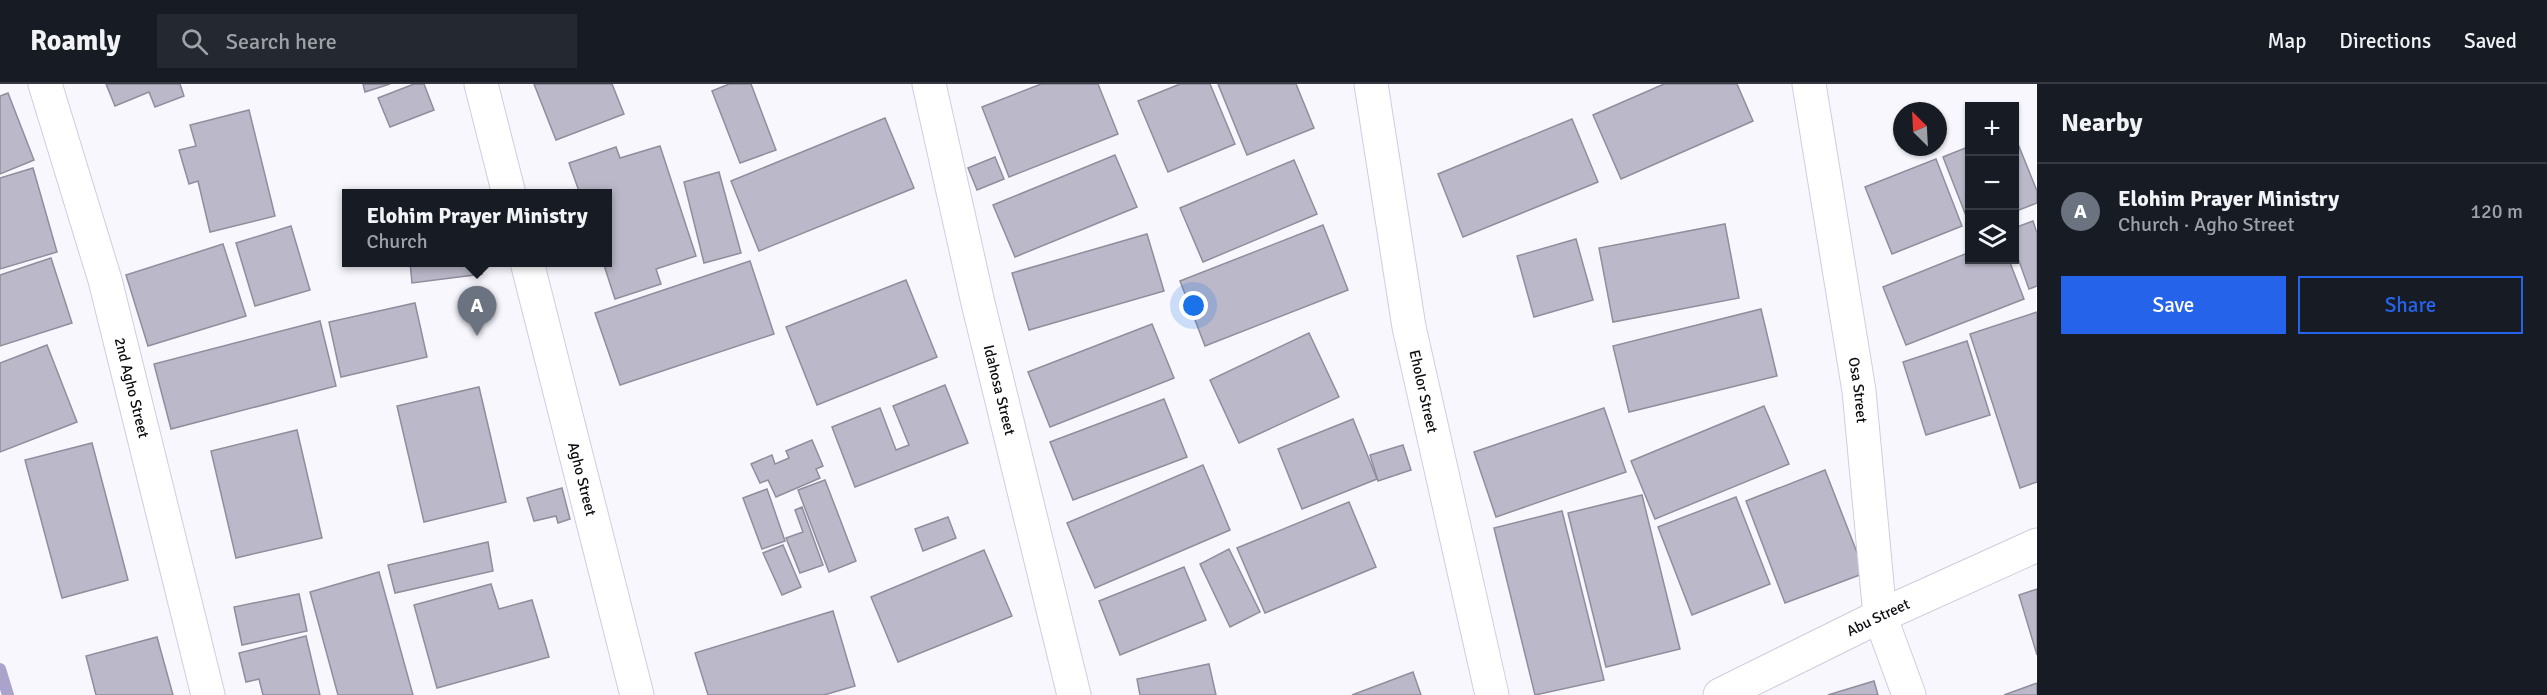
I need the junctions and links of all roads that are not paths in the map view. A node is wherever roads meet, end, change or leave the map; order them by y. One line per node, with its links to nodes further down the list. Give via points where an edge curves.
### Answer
1 (45, 84): 10 (street, 2nd Agho Street, via 105,280)
2 (481, 84): 6 (street)
3 (929, 84): 12 (street, Idahosa Street)
4 (1371, 84): 13 (street, Eholor Street, via 1409,327)
5 (1809, 84): 9 (street, Osa Street, via 1859,391)
6 (508, 189)
7 (528, 267): 11 (street, Agho Street)
8 (2037, 545): 9 (street, Abu Street)
9 (1880, 616): 14 (street, Abu Street); 15 (street, Osa Street)
10 (208, 695)
11 (638, 695)
12 (1074, 695)
13 (1492, 695)
14 (1720, 695)
15 (1909, 695)

